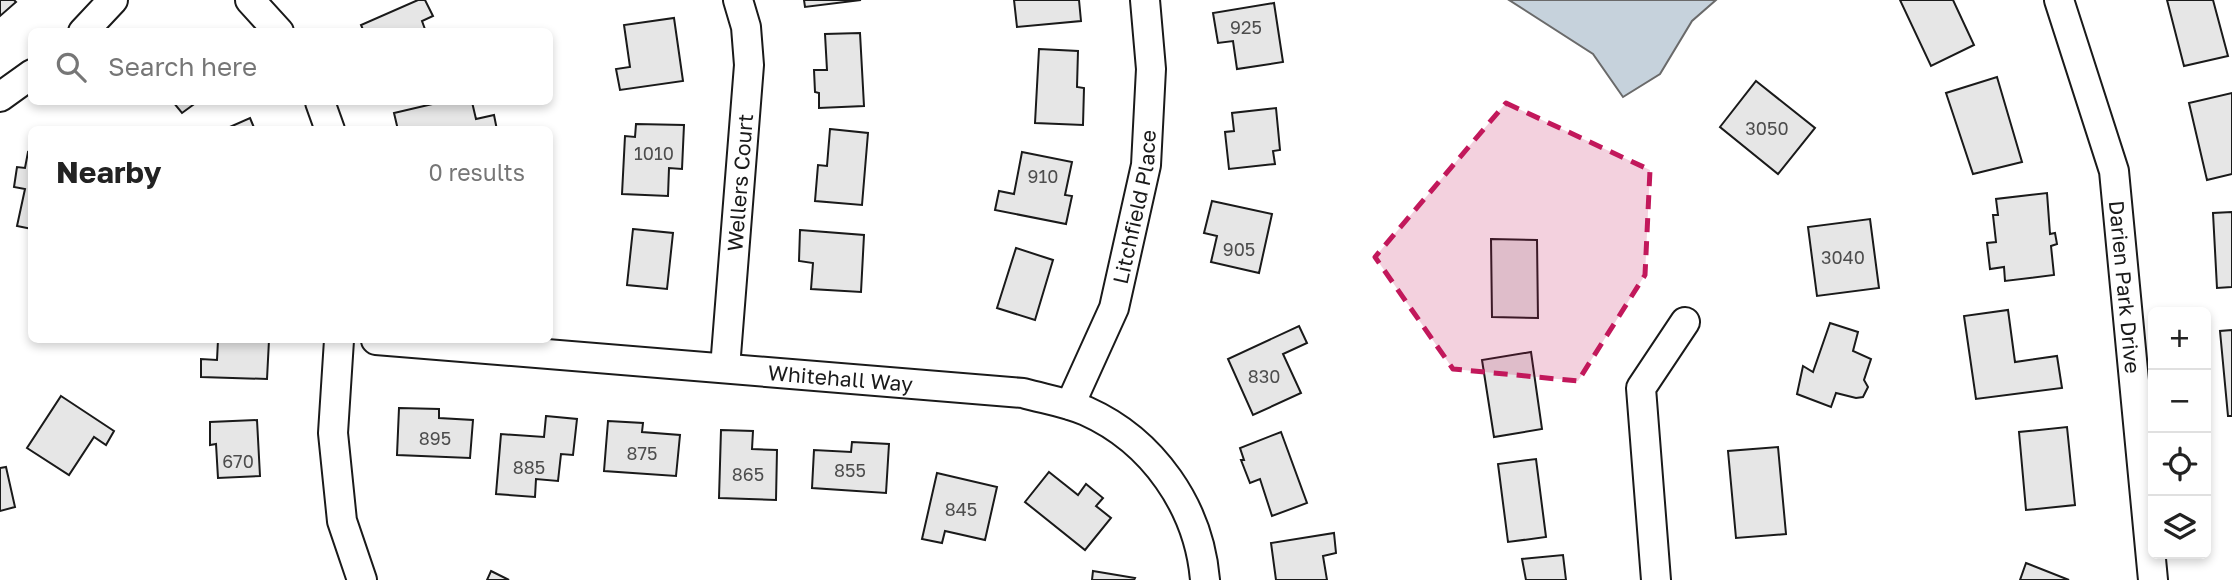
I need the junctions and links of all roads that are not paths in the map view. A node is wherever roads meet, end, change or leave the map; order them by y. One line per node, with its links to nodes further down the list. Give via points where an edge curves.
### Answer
1 (113, 0): 6 (street)
2 (250, 0): 7 (street)
3 (738, 0): 15 (street, Wellers Court, via 749,65)
4 (1145, 0): 16 (street, Litchfield Place, via 1152,69 1146,165 1114,308)
5 (2059, 0): 20 (street, Darien Park Drive, via 2114,171)
6 (87, 28)
7 (275, 28)
8 (28, 77): 9 (street)
9 (0, 97)
10 (321, 105): 11 (street)
11 (329, 126)
12 (1685, 322): 19 (street, via 1641,388)
13 (339, 343): 17 (street, via 334,433 342,521)
14 (413, 343): 15 (street, Whitehall Way)
15 (725, 368): 16 (street, Whitehall Way, via 1023,393)
16 (1070, 405): 18 (street, Whitehall Way, via 1125,433 1161,467 1187,509)
17 (362, 580)
18 (1205, 580)
19 (1656, 580)
20 (2153, 580)

